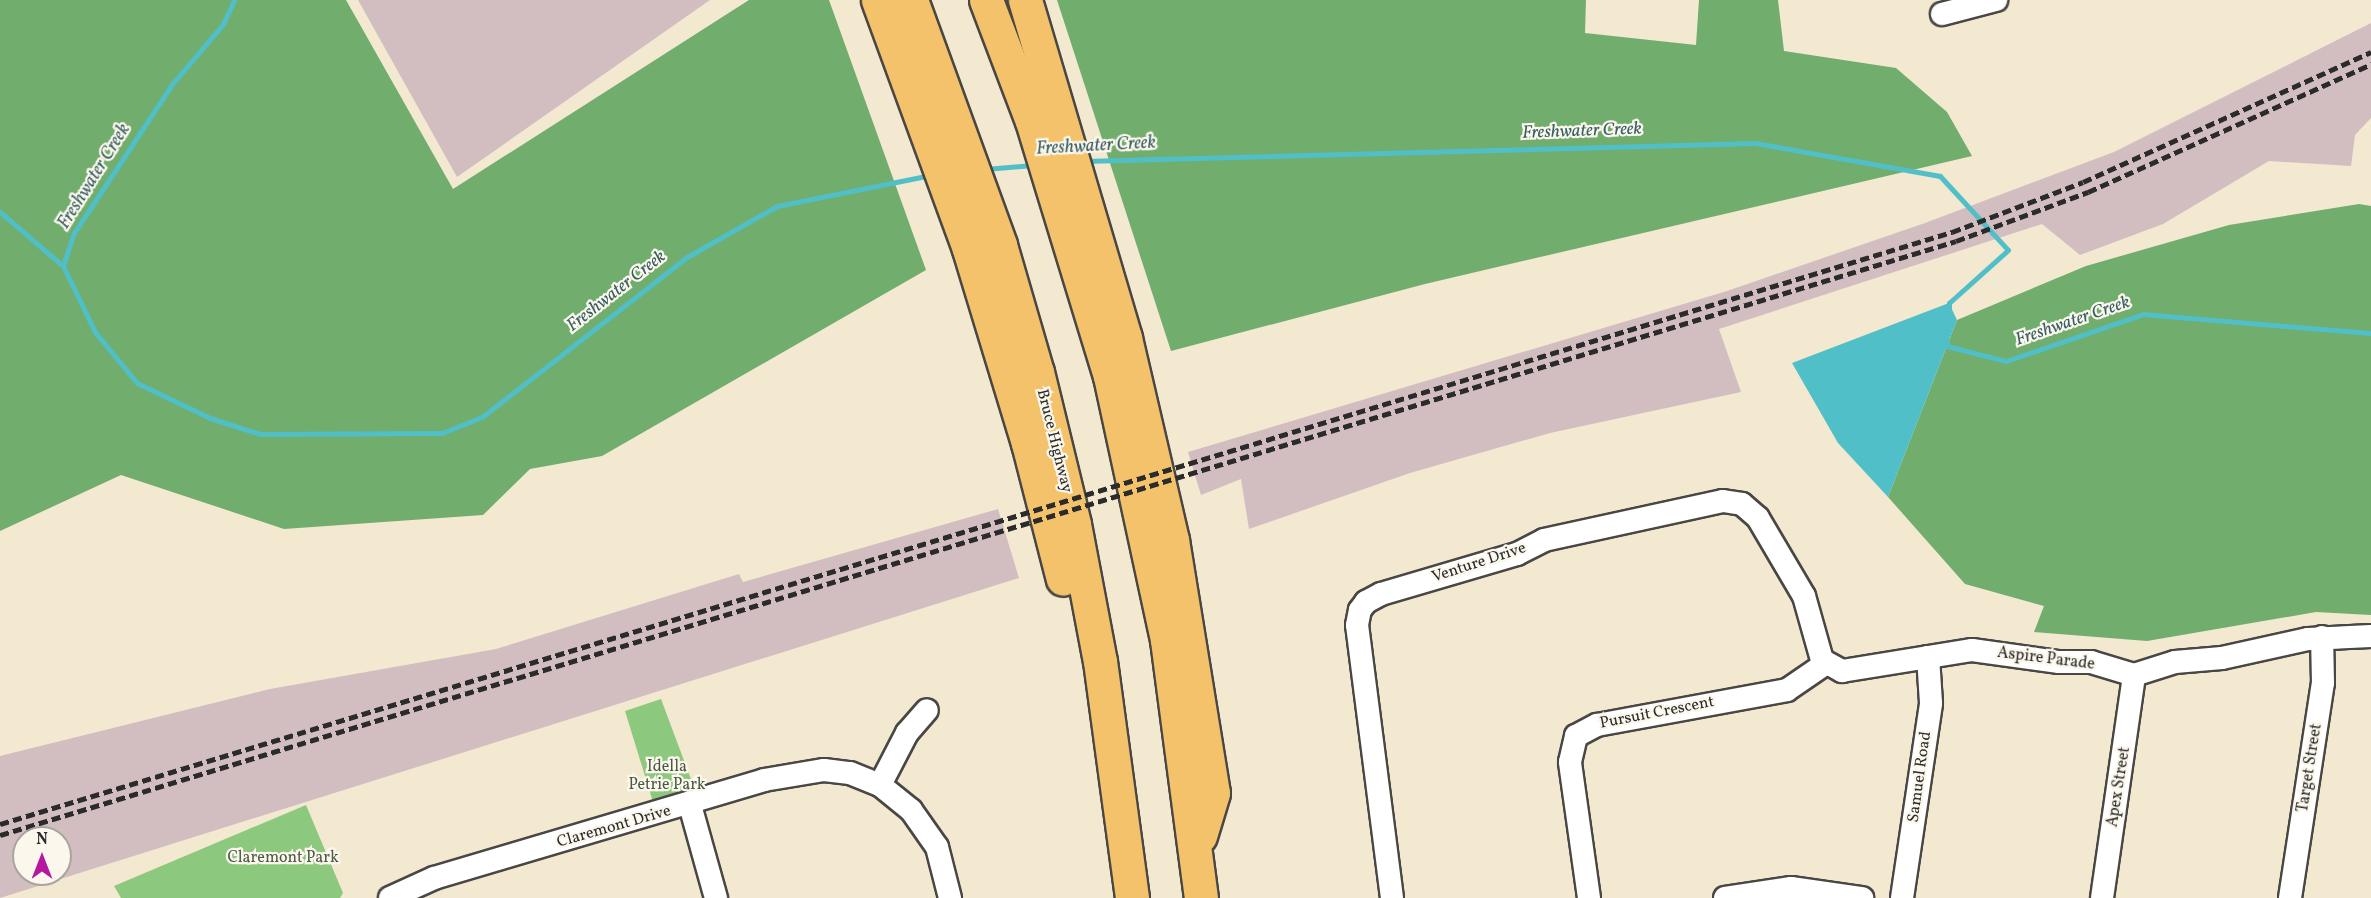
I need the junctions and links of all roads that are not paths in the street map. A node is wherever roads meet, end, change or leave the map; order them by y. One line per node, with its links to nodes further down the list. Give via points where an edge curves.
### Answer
1 (878, 0): 8 (highway)
2 (910, 0): 8 (highway)
3 (986, 0): 7 (highway)
4 (1025, 0): 7 (highway)
5 (1996, 0): 6 (street)
6 (1942, 14)
7 (1047, 119): 21 (highway, via 1083,235 1146,532 1167,640)
8 (945, 132): 20 (highway, Bruce Highway, via 984,247 1037,372 1074,524 1100,661)
9 (2371, 636): 10 (street)
10 (2322, 637): 13 (street, via 2223,658 2175,662); 28 (street, Target Street, via 2323,683)
11 (1928, 657): 12 (street, Aspire Parade, via 1856,671 1835,670); 13 (street, Aspire Parade, via 1979,650 2059,662 2091,662); 26 (street, Samuel Road, via 1932,693)
12 (1825, 664): 22 (street, Venture Drive, via 1800,589 1758,518 1737,502 1544,540 1517,554 1373,597 1360,610 1357,625); 23 (street, Pursuit Crescent, via 1787,690 1597,725 1576,736 1570,762)
13 (2134, 675): 27 (street, Apex Street)
14 (927, 710): 15 (street, via 906,733)
15 (880, 785): 16 (street, Claremont Drive, via 850,773 797,773); 19 (street, Claremont Drive, via 911,810 932,839 945,870)
16 (690, 805): 17 (street, Claremont Drive, via 434,878); 18 (street)
17 (390, 898)
18 (716, 898)
19 (950, 898)
20 (1132, 898)
21 (1201, 898)
22 (1392, 898)
23 (1589, 898)
24 (1725, 898): 25 (street, via 1791,888)
25 (1862, 898)
26 (1902, 898)
27 (2102, 898)
28 (2290, 898)

